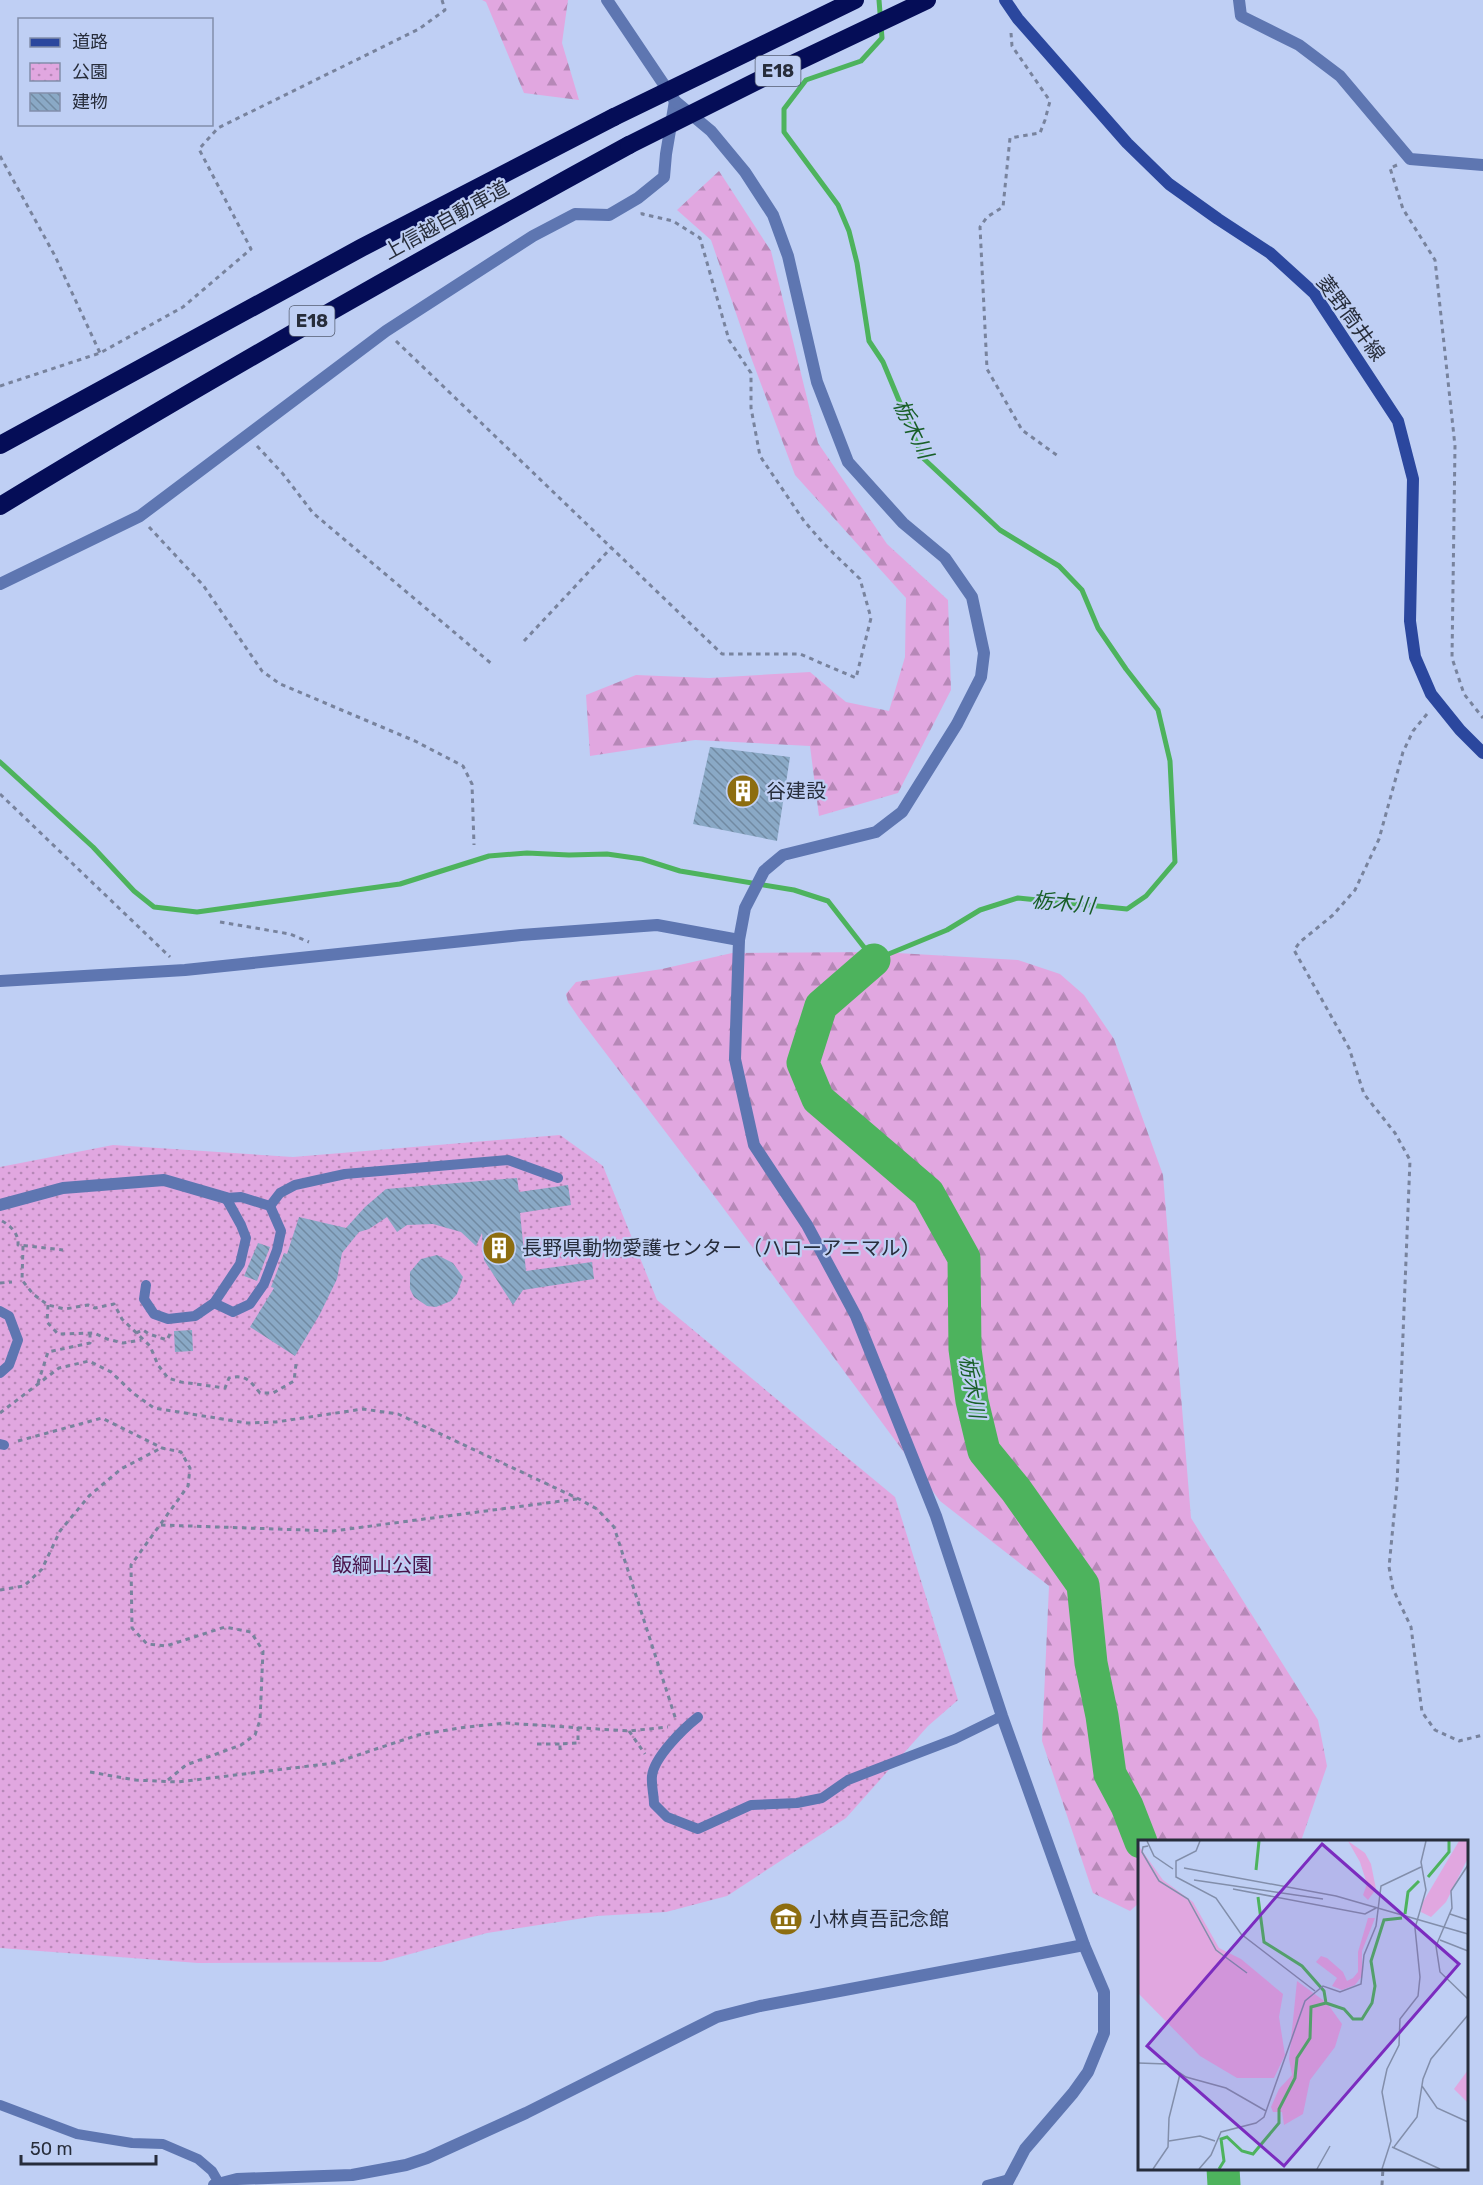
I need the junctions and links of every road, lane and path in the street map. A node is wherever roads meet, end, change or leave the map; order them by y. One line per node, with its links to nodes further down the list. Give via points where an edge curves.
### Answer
1 (442, 0): 13 (path, via 446,10 419,29 210,135 199,149 251,249 183,307)
2 (606, 0): 7 (street)
3 (855, 0): 16 (highway, 上信越自動車道 / E18, bridge, via 614,117 361,248)
4 (927, 0): 18 (highway, 上信越自動車道 / E18, bridge, via 629,145 371,287)
5 (1239, 0): 9 (street, via 1241,16 1299,45 1340,76)
6 (1007, 2): 17 (path, via 1012,46 1050,102 1040,133 1010,138 1003,207 980,227 987,369 1022,430); 24 (main road, 菱野筒井線, via 1127,143 1169,184 1270,253 1314,293 1398,421 1413,479 1410,621 1416,657)
7 (675, 101): 11 (street, via 664,177); 30 (street, via 711,130 773,215 788,256 817,382 848,462 903,523 945,558 972,597 984,653 981,676 957,724 902,812 876,832 783,855 764,872 745,908)
8 (0, 156): 13 (path, via 55,256)
9 (1410, 159): 10 (street); 25 (path, via 1390,168 1403,209 1435,260 1455,446 1452,658 1464,694)
10 (1483, 165)
11 (638, 198): 12 (street, via 609,215 575,214 533,236); 20 (path, via 642,214 674,221 700,238 729,340 751,373 751,408 760,456 804,521 860,579 871,618 856,678 800,654 722,654)
12 (386, 331): 15 (street); 20 (path)
13 (100, 353): 14 (path)
14 (0, 386)
15 (247, 436): 19 (street); 23 (path, via 313,513)
16 (0, 445)
17 (1058, 456)
18 (0, 506)
19 (140, 516): 21 (street); 28 (path, via 203,585 262,671 280,684 415,741 463,766 472,784)
20 (611, 548): 22 (path)
21 (0, 584)
22 (524, 641)
23 (493, 665)
24 (1437, 702): 26 (main road, 菱野筒井線); 62 (path, via 1413,731 1403,752 1379,839 1355,890 1294,950 1349,1048 1364,1094 1395,1133 1410,1160 1397,1485 1389,1567 1411,1627 1422,1712 1435,1730 1459,1741)
25 (1483, 718)
26 (1483, 753)
27 (0, 794): 32 (path)
28 (474, 845)
29 (220, 922): 31 (path, via 290,934)
30 (739, 940): 32 (street, via 657,925 521,934); 58 (street, via 735,1059 754,1145 807,1225 856,1316 936,1516)
31 (309, 942)
32 (185, 969): 33 (street)
33 (0, 981)
34 (558, 1178): 37 (lane, via 508,1160 345,1174 295,1185 280,1193)
35 (226, 1198): 36 (street, via 164,1180 63,1188); 37 (lane, via 241,1197); 44 (lane, via 246,1238 240,1264)
36 (0, 1205)
37 (270, 1206): 44 (lane, via 281,1231 264,1284 250,1304 233,1312)
38 (0, 1220): 39 (path, via 11,1227 18,1245)
39 (23, 1246): 40 (path); 45 (path, via 22,1280)
40 (63, 1250)
41 (12, 1282): 42 (path)
42 (0, 1283)
43 (146, 1285): 44 (lane, via 144,1299 154,1314 168,1319 195,1316)
44 (214, 1303)
45 (48, 1305): 47 (path, via 47,1322 58,1334); 48 (path, via 65,1309 114,1304)
46 (0, 1311): 50 (lane, via 9,1316 18,1340 9,1365)
47 (90, 1333): 48 (path, via 123,1343); 51 (path, via 90,1343 48,1352)
48 (141, 1340): 49 (path, via 150,1346 168,1378 212,1387 225,1388 229,1378 239,1376 260,1393 273,1393 294,1382)
49 (296, 1364)
50 (0, 1373)
51 (37, 1384): 52 (path); 55 (path, via 59,1368 89,1361 111,1372 154,1408 247,1423 363,1410 398,1414)
52 (0, 1413)
53 (2, 1444): 54 (path, via 102,1418)
54 (162, 1448): 56 (path, via 181,1452 190,1468 189,1485); 57 (path, via 121,1469 89,1496 60,1531 42,1569 24,1586)
55 (579, 1499): 56 (path, via 333,1531); 61 (path, via 597,1509 615,1527 677,1726)
56 (161, 1525): 68 (path, via 131,1565 132,1628 147,1644 166,1646 225,1627 251,1632 263,1651 260,1720 255,1735 241,1745 186,1765)
57 (0, 1590)
58 (1002, 1716): 66 (lane, via 955,1739 848,1780 822,1798 751,1805 698,1830 666,1817 654,1804); 69 (street)
59 (698, 1717): 66 (lane, via 664,1751)
60 (578, 1727): 61 (path); 64 (path, via 578,1743); 68 (path, via 505,1723 459,1728 418,1735 334,1763)
61 (629, 1731): 66 (path)
62 (1483, 1735)
63 (537, 1744): 64 (path)
64 (560, 1744): 65 (path)
65 (560, 1750)
66 (653, 1771)
67 (90, 1772): 68 (path)
68 (167, 1781)
69 (1084, 1945): 72 (street, via 717,2017 427,2158); 73 (street, via 1104,1992 1104,2033 1088,2072 1024,2149)
70 (0, 2105): 74 (lane, via 77,2134 163,2144 198,2159 212,2171)
71 (1383, 2170): 76 (path)
72 (353, 2180): 74 (street, via 258,2177)
73 (1008, 2182): 75 (lane)
74 (216, 2184)
75 (987, 2185)
76 (1382, 2185)

